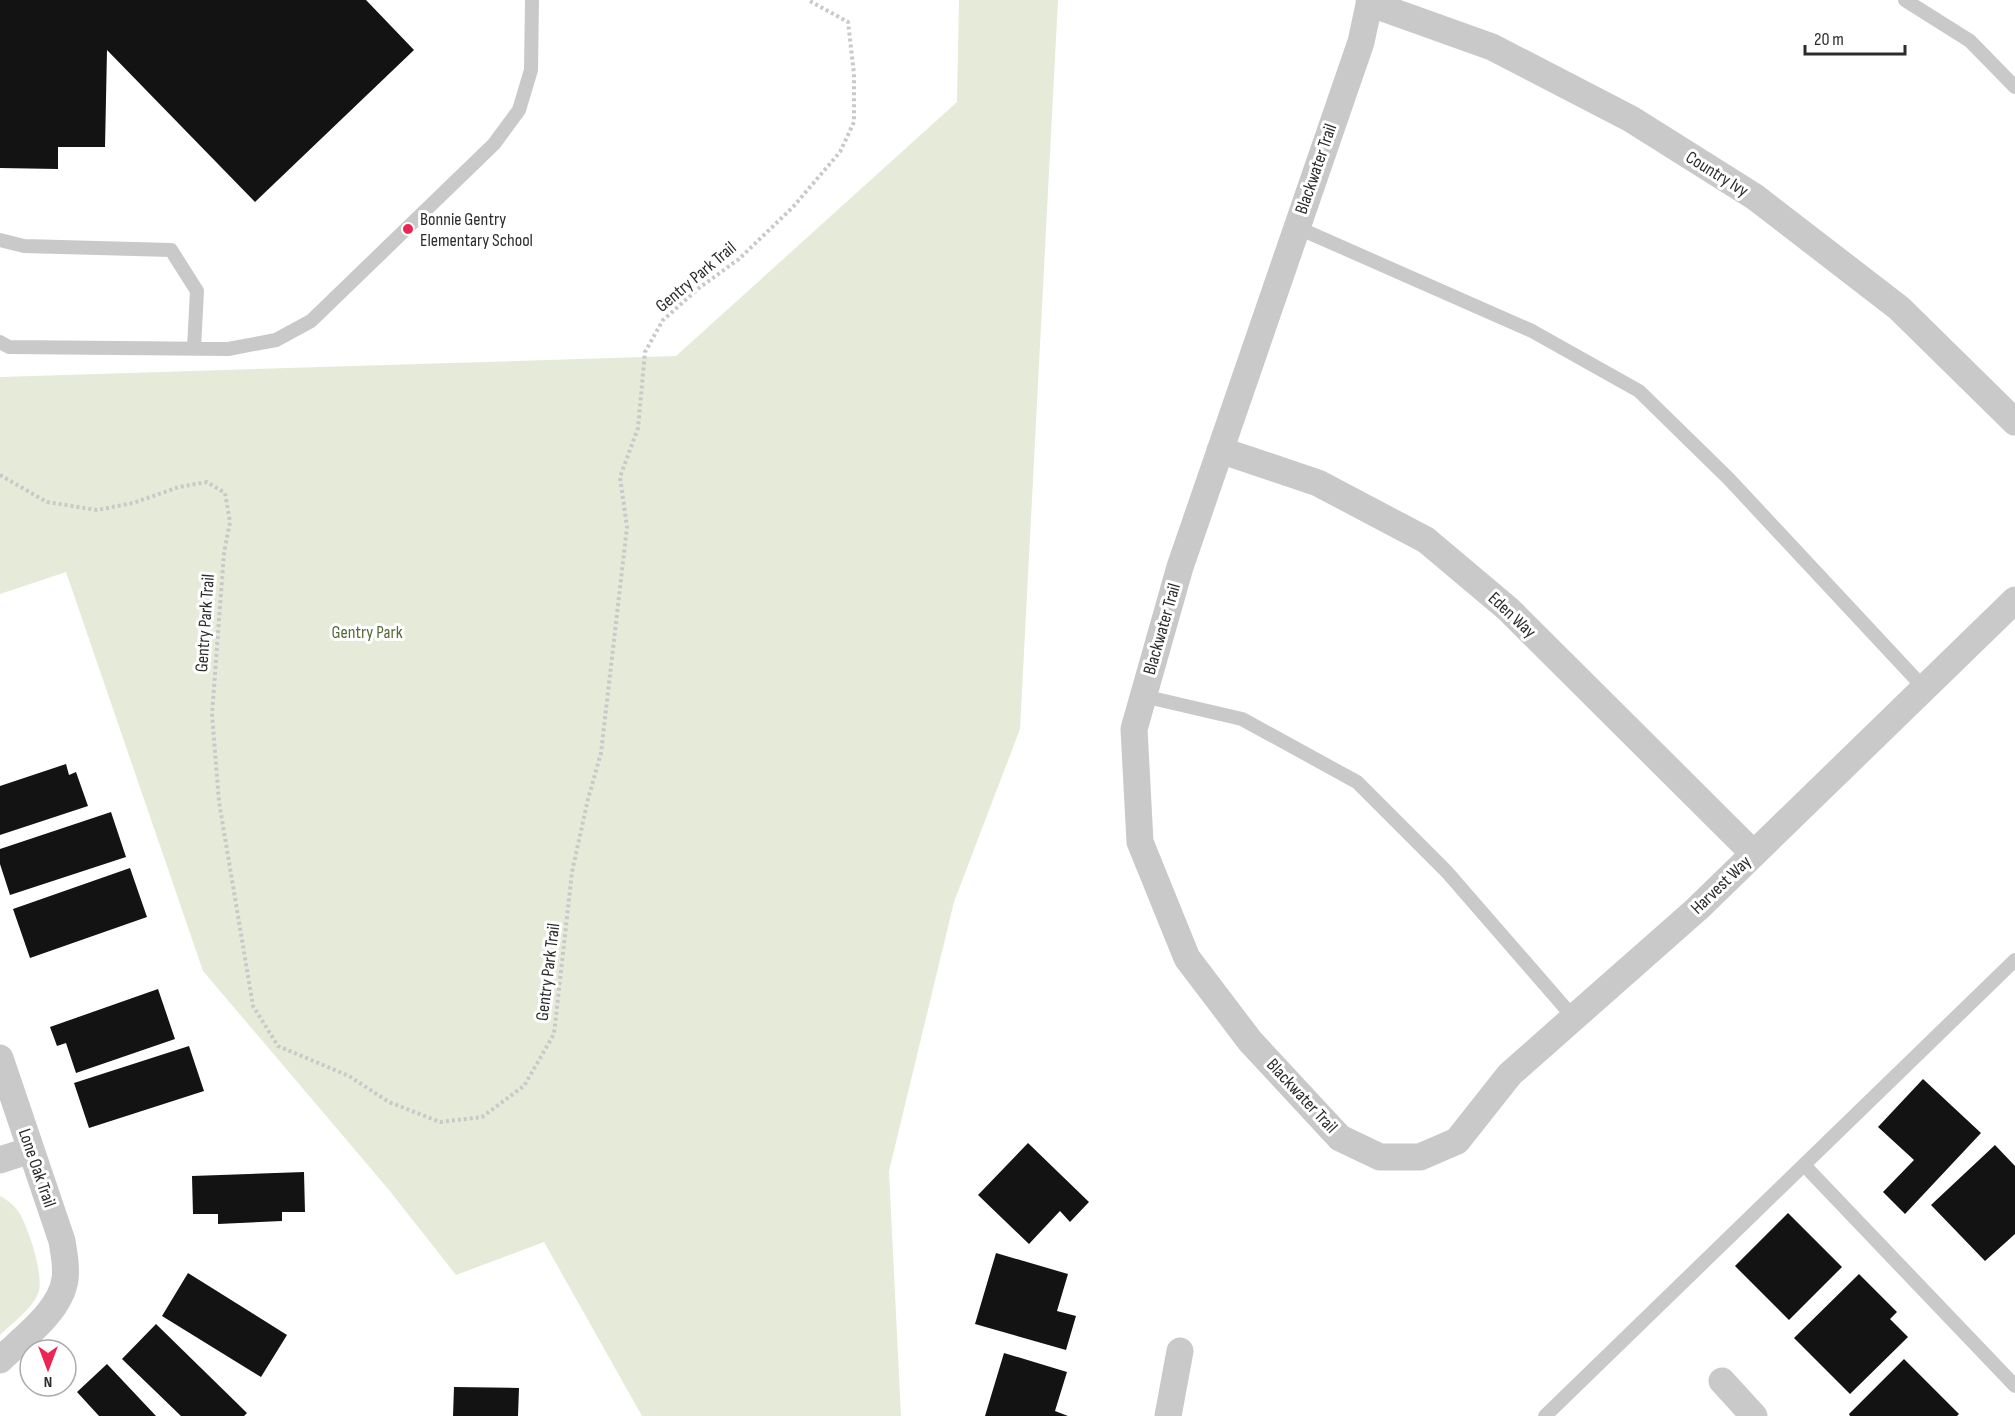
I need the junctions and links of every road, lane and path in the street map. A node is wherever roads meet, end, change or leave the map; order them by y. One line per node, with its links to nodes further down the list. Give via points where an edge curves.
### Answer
1 (532, 0): 9 (lane, via 531,70 519,110 494,144 311,321 276,340 228,349)
2 (808, 0): 12 (path, Gentry Park Trail, via 848,22 854,122 840,152 793,207 739,259 663,320 645,352 638,428 620,477 627,527 601,753 572,872 554,1034 524,1086 482,1117 440,1122 389,1101 349,1076 278,1046 253,1006 219,802 212,714 224,553 230,522 225,493 207,482 97,510 47,502)
3 (1905, 0): 5 (lane, via 1970,41)
4 (1369, 2): 6 (street, Blackwater Trail, via 1361,42); 10 (street, Country Ivy, via 1492,47 1630,119 1755,197 1899,308)
5 (2015, 87)
6 (1296, 227): 11 (street, Blackwater Trail); 14 (lane, via 1532,331 1639,391 1729,479)
7 (0, 240): 9 (lane, via 24,246 171,250 196,291)
8 (0, 342): 9 (lane, via 9,347)
9 (194, 348)
10 (2015, 422)
11 (1220, 450): 15 (street, Blackwater Trail, via 1180,567); 16 (street, Eden Way, via 1318,483 1426,540 1508,609)
12 (0, 475)
13 (2015, 600): 14 (street, Harvest Way)
14 (1924, 688): 16 (street, Harvest Way)
15 (1143, 696): 18 (lane, via 1242,719 1357,782 1447,872); 21 (street, Blackwater Trail, via 1134,729 1140,842 1187,958 1250,1041 1340,1138 1380,1157)
16 (1754, 854): 18 (street, Harvest Way)
17 (2015, 960): 23 (lane)
18 (1574, 1018): 21 (street, Harvest Way, via 1510,1074 1457,1141)
19 (0, 1058): 20 (street, Lone Oak Trail)
20 (31, 1150): 22 (street); 25 (street, Lone Oak Trail, via 62,1241 65,1280 50,1312)
21 (1420, 1157)
22 (0, 1161)
23 (1804, 1164): 27 (lane); 29 (lane)
24 (1180, 1351): 28 (street)
25 (0, 1360)
26 (1722, 1381): 30 (street)
27 (2015, 1386)
28 (1168, 1416)
29 (1545, 1416)
30 (1754, 1416)

